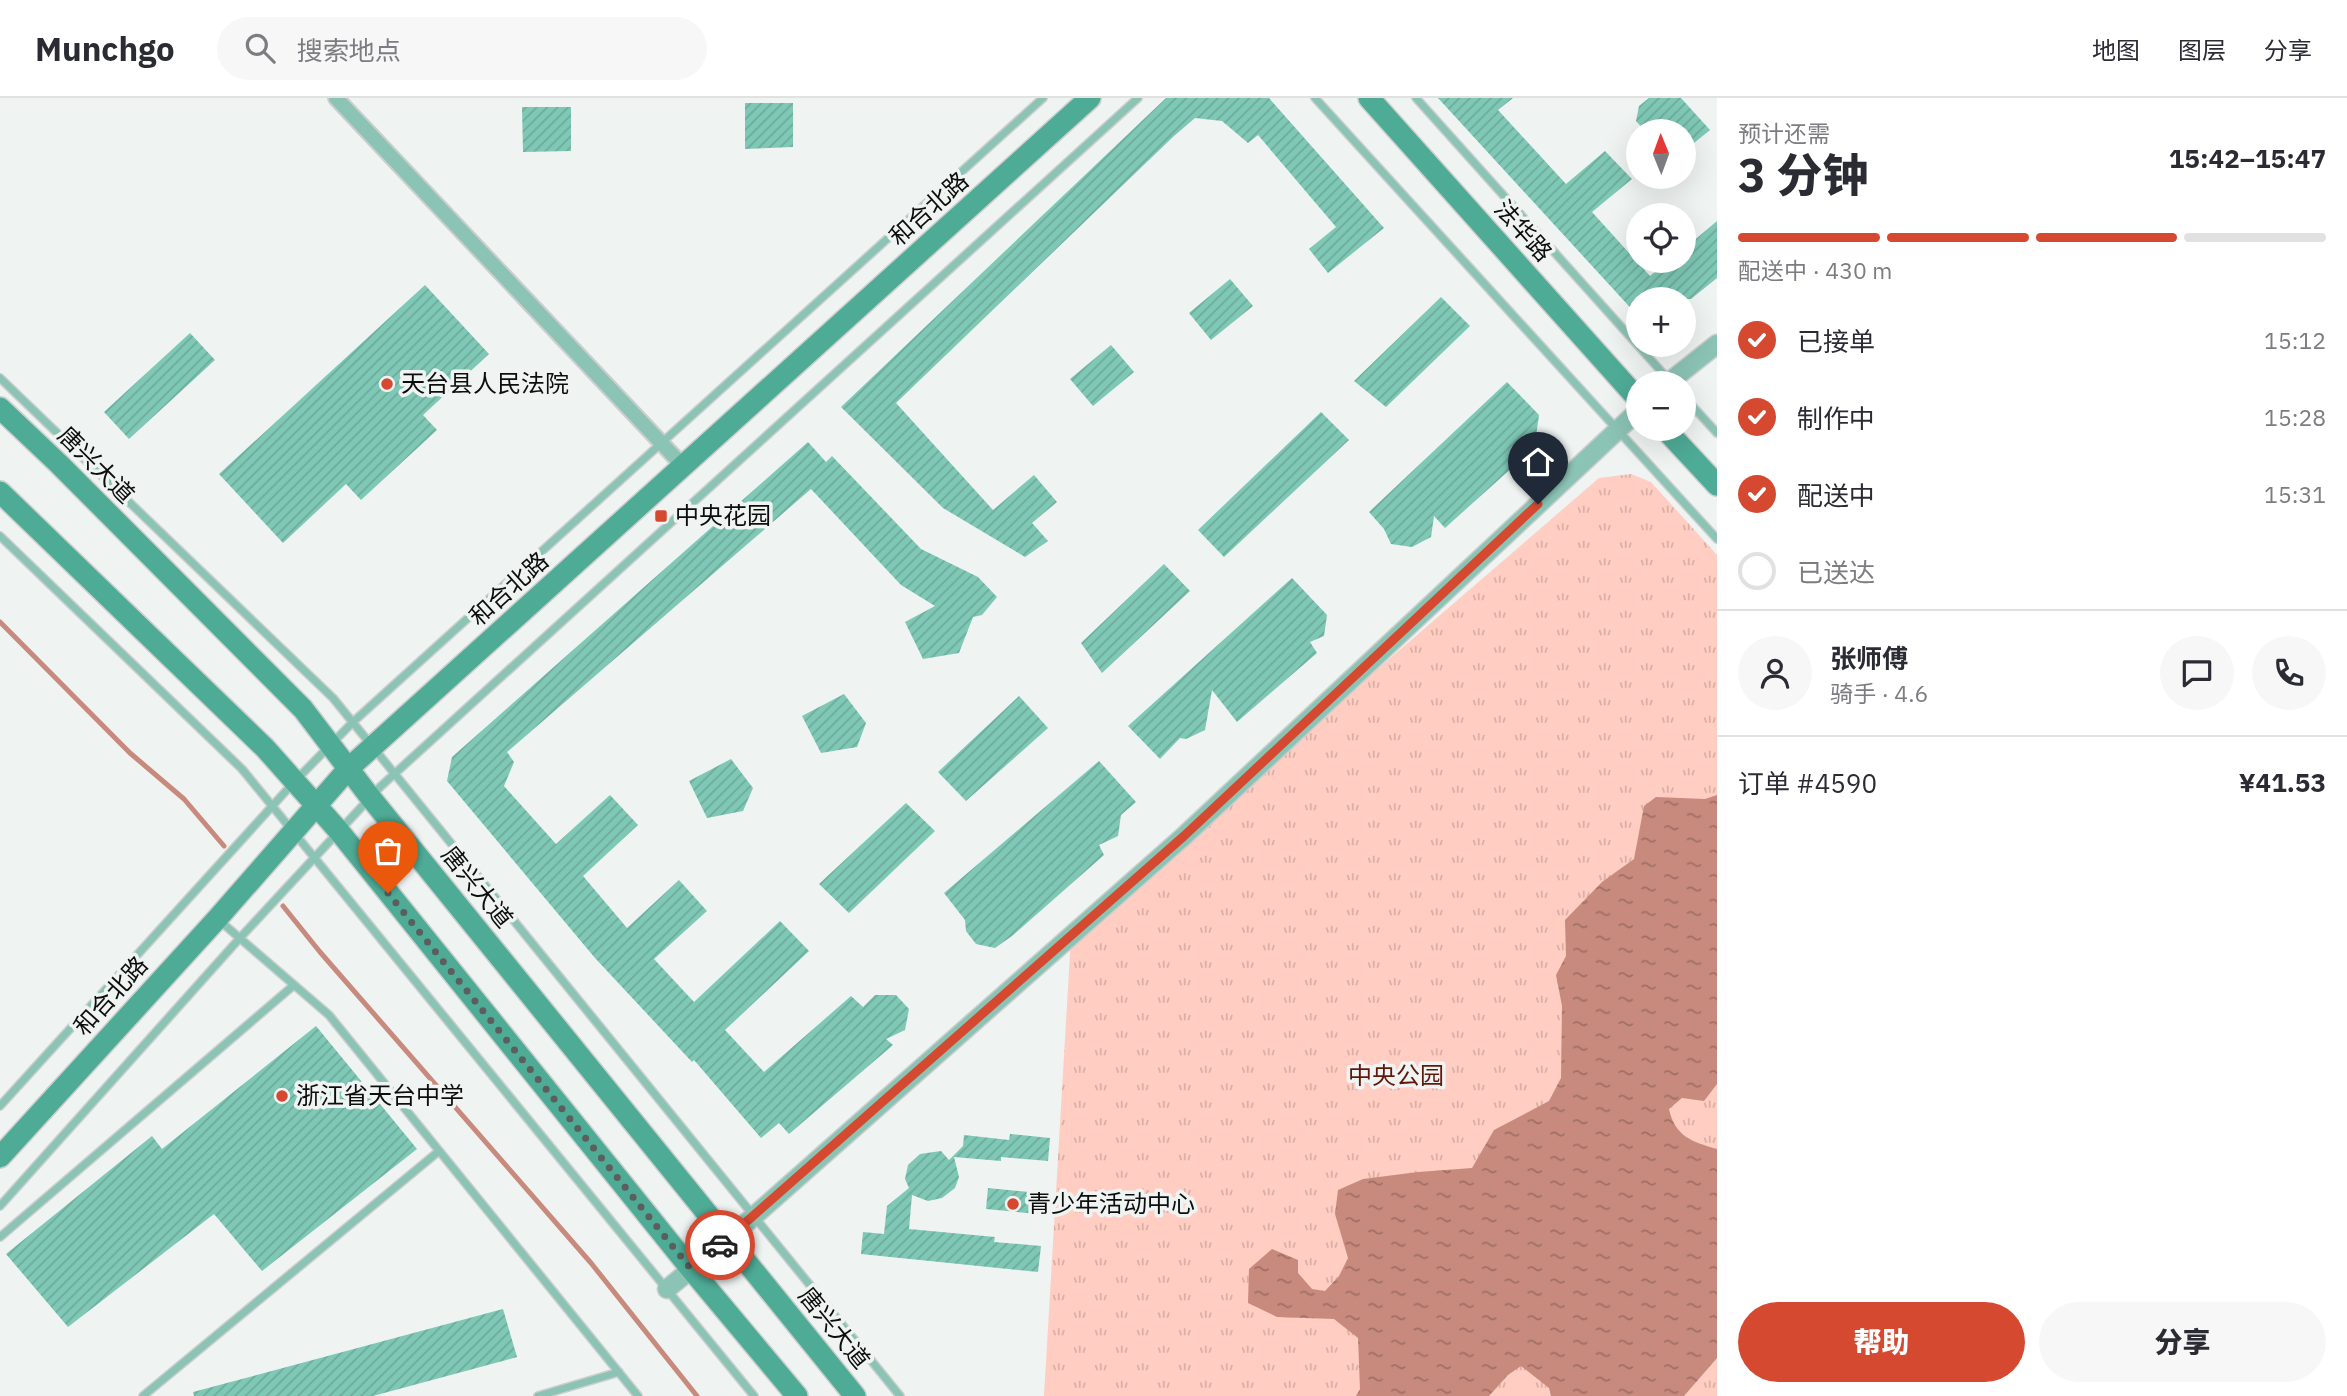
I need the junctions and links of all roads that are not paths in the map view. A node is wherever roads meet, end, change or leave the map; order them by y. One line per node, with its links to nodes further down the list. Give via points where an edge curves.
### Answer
1 (336, 98): 19 (street)
2 (1043, 98): 19 (lane)
3 (1090, 98): 20 (main road, 和合北路)
4 (1138, 98): 29 (lane)
5 (1315, 98): 16 (lane)
6 (1369, 98): 12 (main road, 法华路)
7 (1416, 98): 9 (lane)
8 (1717, 344): 10 (street)
9 (1659, 371)
10 (1684, 371)
11 (0, 378): 25 (lane)
12 (1626, 386)
13 (0, 408): 26 (main road, 唐兴大道, via 293,699)
14 (1696, 410): 17 (lane)
15 (1626, 422): 16 (street)
16 (1617, 430): 24 (lane); 44 (street, via 1184,836)
17 (1717, 433)
18 (1676, 441): 21 (main road)
19 (660, 444): 20 (street); 25 (lane)
20 (684, 467): 27 (main road, 和合北路)
21 (1717, 485)
22 (0, 492): 30 (main road)
23 (0, 536): 33 (lane, via 242,769)
24 (1717, 539)
25 (353, 722): 26 (lane); 27 (lane)
26 (331, 744): 28 (main road, 唐兴大道); 30 (lane)
27 (373, 747): 28 (main road, 和合北路); 29 (lane)
28 (349, 768): 31 (main road, 唐兴大道); 32 (main road, 和合北路)
29 (394, 773): 31 (lane); 44 (lane)
30 (295, 781): 32 (main road); 33 (lane)
31 (370, 797): 34 (lane); 46 (main road, 唐兴大道)
32 (315, 804): 34 (main road); 35 (main road, 和合北路)
33 (272, 806): 35 (lane); 40 (lane)
34 (338, 830): 36 (lane); 47 (main road)
35 (293, 832): 36 (lane); 37 (main road, 和合北路)
36 (314, 857): 38 (lane); 48 (lane)
37 (217, 919): 38 (lane); 42 (main road, 和合北路)
38 (240, 939): 39 (lane); 43 (lane)
39 (294, 985): 41 (lane, via 329,1015); 45 (lane)
40 (0, 1106)
41 (439, 1151): 49 (lane); 50 (lane)
42 (0, 1157)
43 (0, 1206)
44 (754, 1215): 46 (street); 56 (lane)
45 (0, 1237)
46 (728, 1239): 47 (street); 55 (main road, 唐兴大道)
47 (691, 1269): 48 (street); 54 (main road)
48 (667, 1289): 53 (lane)
49 (619, 1372): 51 (lane); 52 (lane)
50 (143, 1396)
51 (538, 1396)
52 (638, 1396)
53 (754, 1396)
54 (797, 1396)
55 (855, 1396)
56 (901, 1396)

